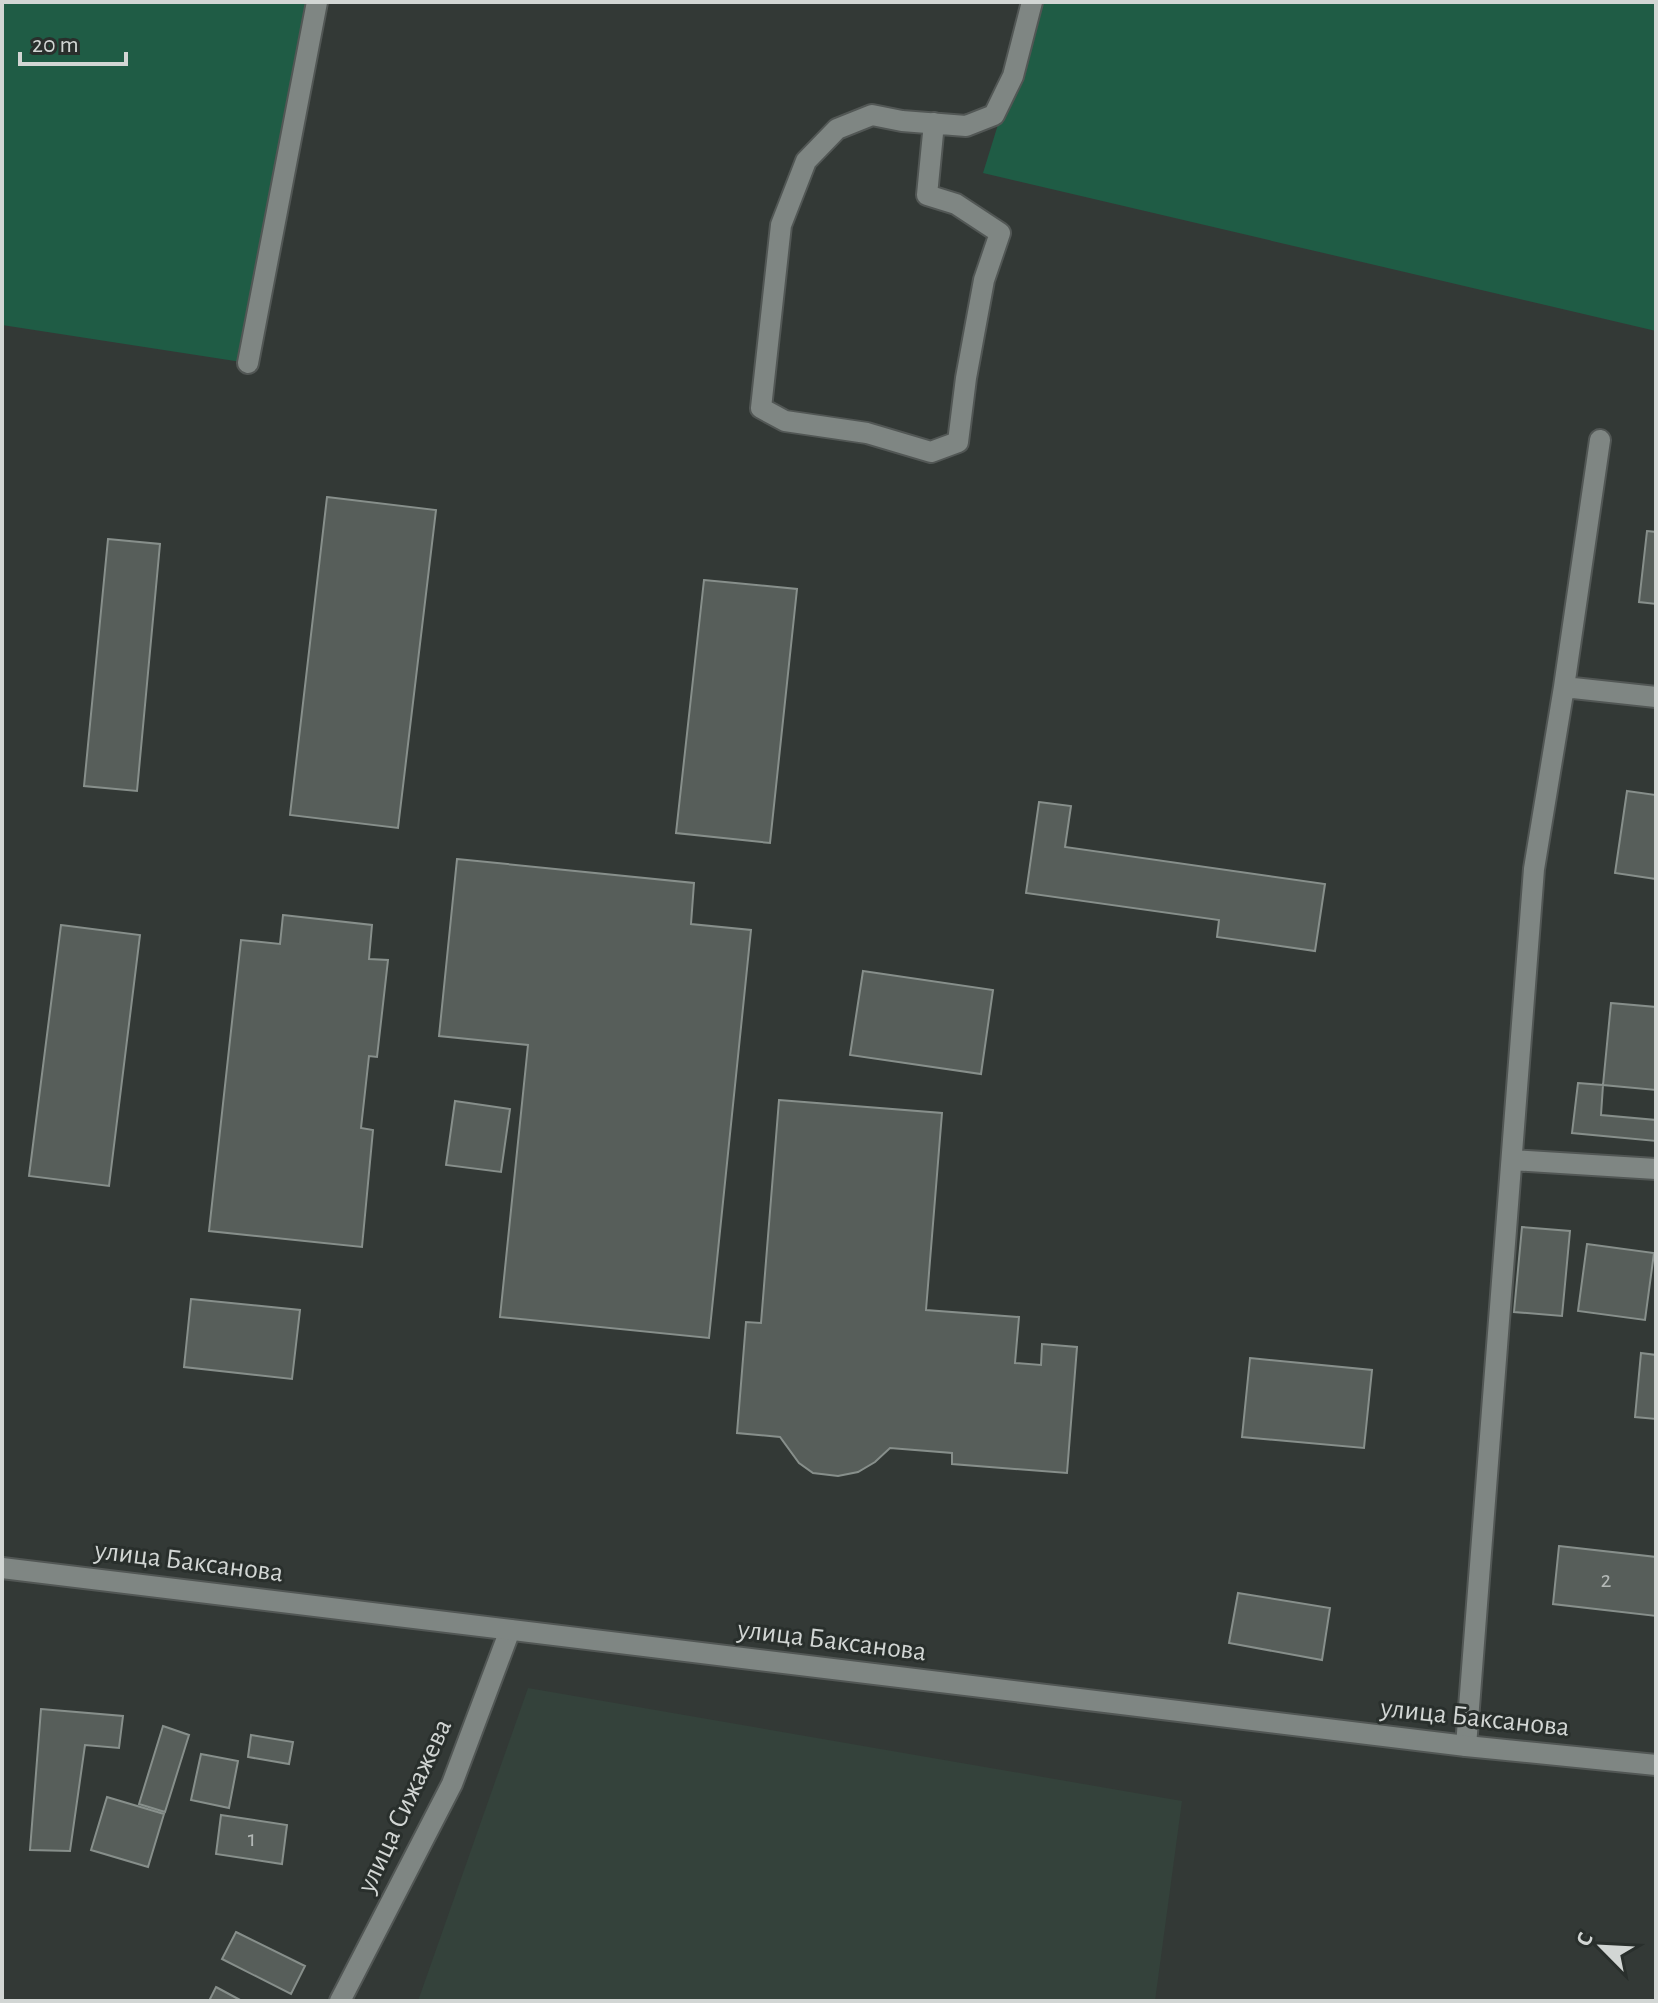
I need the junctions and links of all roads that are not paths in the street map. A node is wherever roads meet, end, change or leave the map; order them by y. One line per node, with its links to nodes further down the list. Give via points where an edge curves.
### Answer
1 (317, 2): 4 (main road)
2 (1032, 2): 3 (main road, via 1013,76 994,115 966,126)
3 (934, 123): 3 (main road, via 872,115 837,129 806,161 781,225 761,408 785,421 867,433 931,452 958,442 984,280 1000,233 956,204 927,195)
4 (248, 363)
5 (1600, 440): 6 (main road)
6 (1564, 687): 7 (main road); 8 (main road, via 1534,869)
7 (1656, 697)
8 (1512, 1160): 9 (main road); 12 (main road)
9 (1656, 1169)
10 (2, 1568): 11 (main road, улица Баксанова)
11 (510, 1630): 12 (main road, улица Баксанова); 14 (main road, улица Сижажева, via 452,1784)
12 (1466, 1746): 13 (main road, улица Баксанова)
13 (1656, 1765)
14 (340, 2001)

